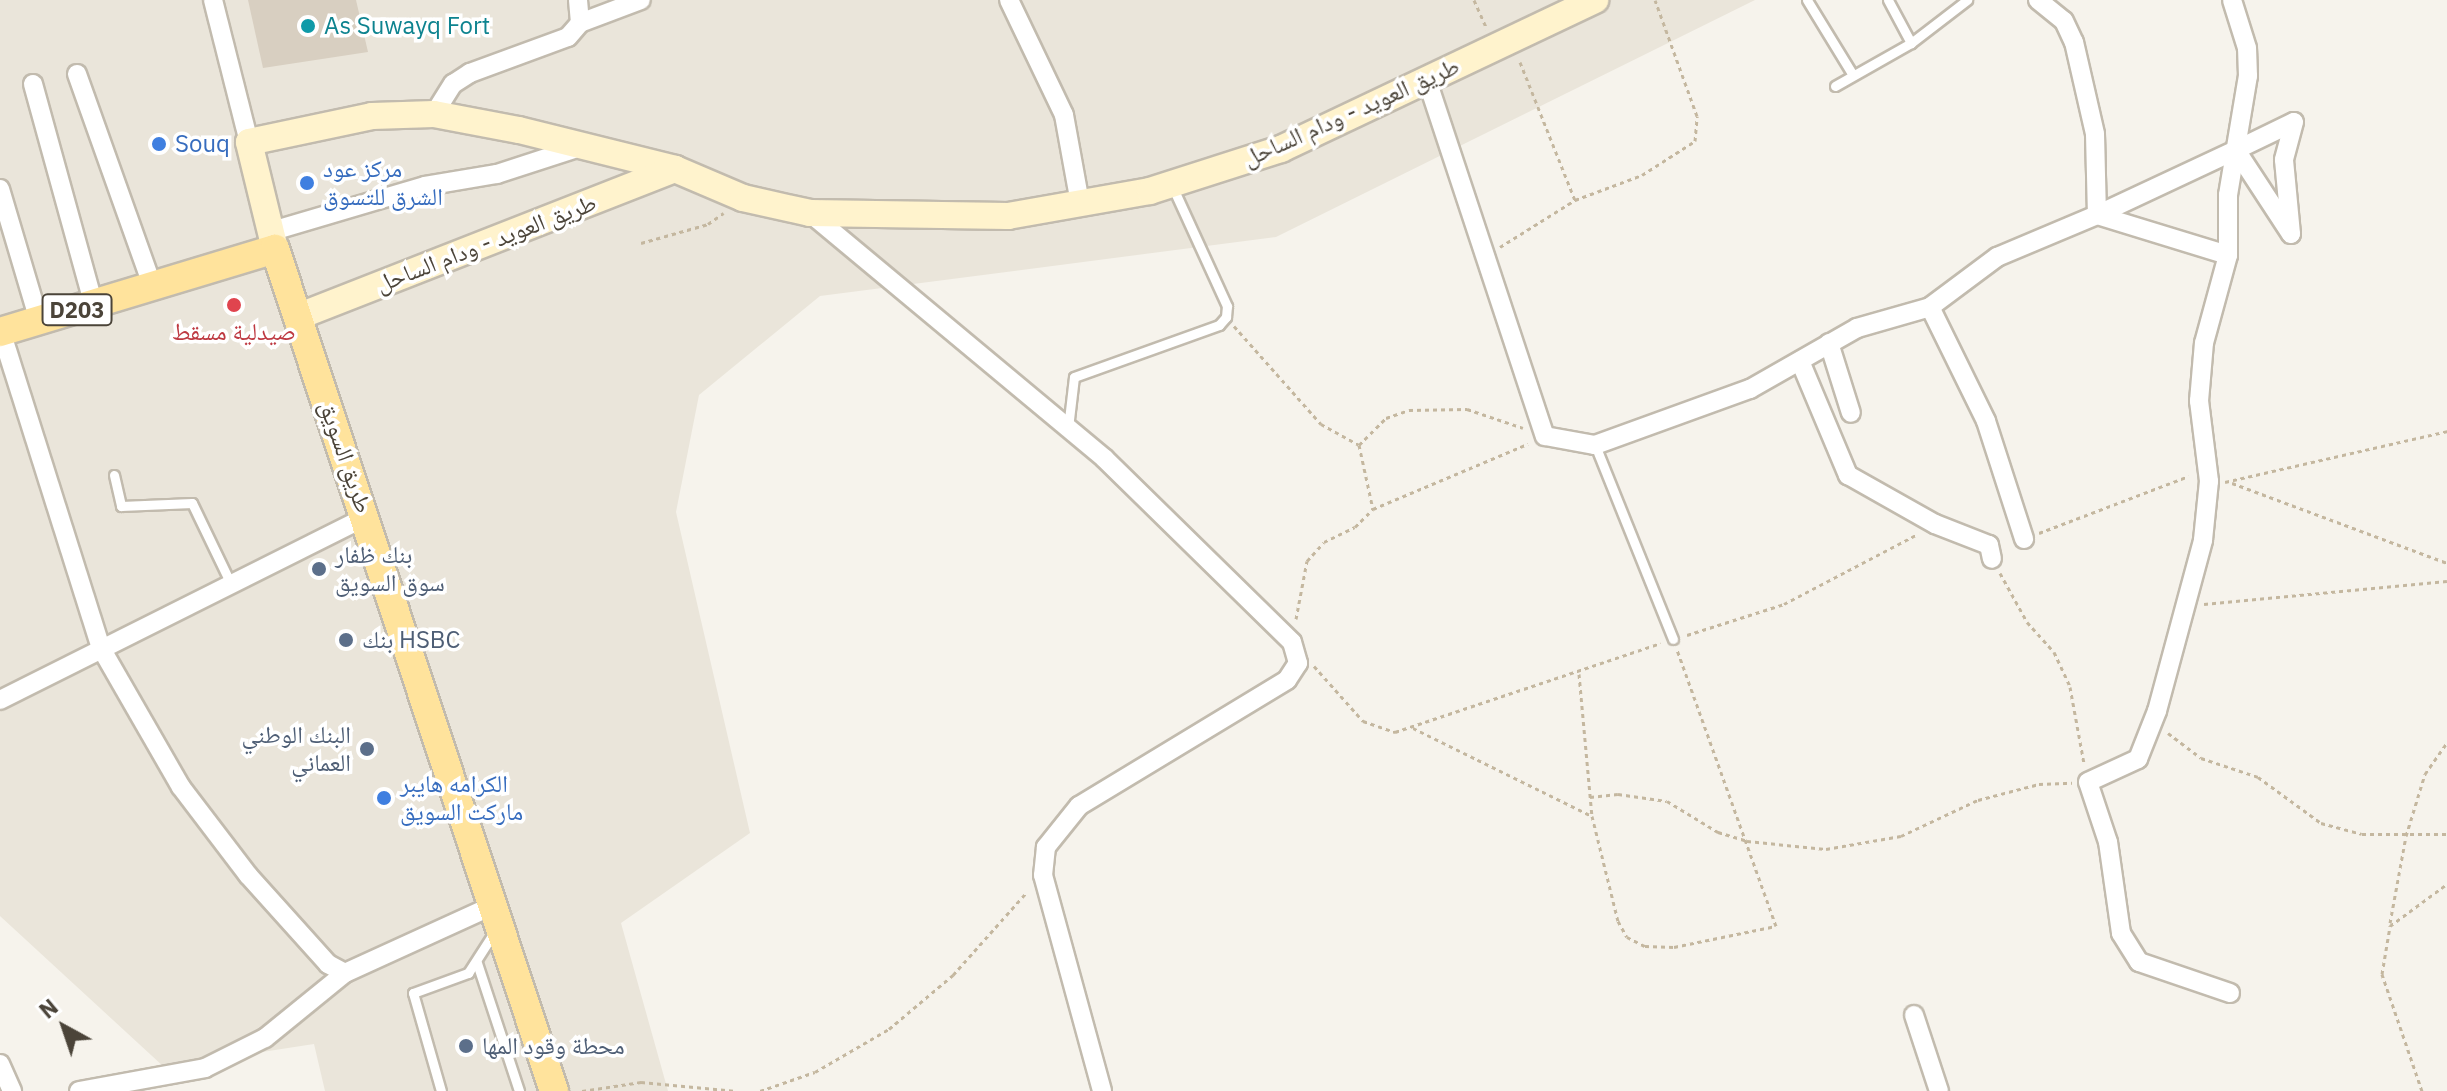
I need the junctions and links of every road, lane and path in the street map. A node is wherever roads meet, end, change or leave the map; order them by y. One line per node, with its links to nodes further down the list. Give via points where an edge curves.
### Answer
1 (213, 0): 22 (street)
2 (578, 0): 13 (street)
3 (641, 0): 13 (street)
4 (1009, 0): 30 (street, via 1064,115)
5 (1474, 0): 14 (path)
6 (1595, 0): 14 (main road, طريق العويد - ودام الساحل)
7 (1655, 0): 29 (path, via 1697,116 1695,141 1642,175)
8 (1807, 0): 17 (lane)
9 (1888, 0): 15 (lane)
10 (1967, 0): 15 (lane)
11 (2038, 0): 32 (street, via 2064,21 2074,42 2095,134)
12 (2232, 0): 24 (street, via 2247,48 2248,76)
13 (580, 23): 21 (street, via 568,37 470,73 453,84)
14 (1504, 43): 18 (main road, طريق العويد - ودام الساحل); 29 (path)
15 (1911, 43): 17 (lane)
16 (77, 74): 37 (street)
17 (1853, 75): 20 (lane)
18 (1427, 80): 26 (main road, طريق العويد - ودام الساحل, via 1281,149); 36 (street)
19 (33, 84): 38 (street)
20 (1835, 86)
21 (434, 114): 22 (main road, طريق العويد - ودام الساحل, via 372,116); 23 (main road, طريق العويد - ودام الساحل)
22 (249, 142): 33 (main road, طريق السويق)
23 (585, 146): 25 (main road, طريق العويد - ودام الساحل); 33 (street, via 497,174 425,186)
24 (2236, 150): 24 (street, via 2294,122 2284,160 2291,234); 32 (street); 35 (street, via 2228,195)
25 (675, 169): 28 (main road, طريق العويد - ودام الساحل); 40 (main road, طريق العويد - ودام الساحل)
26 (1172, 184): 30 (main road, طريق العويد - ودام الساحل); 41 (lane, via 1227,306)
27 (0, 189): 42 (street)
28 (743, 198): 31 (main road, طريق العويد - ودام الساحل); 34 (path, via 708,224)
29 (1575, 200): 36 (path)
30 (1080, 203): 31 (main road, طريق العويد - ودام الساحل, via 1008,216)
31 (810, 213): 47 (street)
32 (2097, 215): 35 (street); 39 (street, via 1997,257)
33 (272, 240): 37 (main road, D203); 40 (main road, طريق السويق)
34 (641, 243)
35 (2228, 255): 53 (street, via 2204,343 2199,401)
36 (1484, 257): 49 (street)
37 (153, 287): 38 (main road, D203)
38 (94, 305): 42 (main road, D203)
39 (1930, 307): 44 (street, via 1880,319); 58 (street, via 1986,421)
40 (297, 317): 56 (main road, طريق السويق)
41 (1226, 317): 47 (lane, via 1219,325 1074,377); 50 (path, via 1321,424)
42 (39, 321): 43 (main road, D203)
43 (0, 332): 66 (street)
44 (1829, 343): 45 (street); 46 (street)
45 (1800, 361): 51 (street, via 1750,389); 57 (street, via 1848,475)
46 (1851, 413)
47 (1068, 428): 65 (street)
48 (2447, 431): 54 (path)
49 (1545, 436): 50 (path, via 1467,409 1409,410 1386,418); 51 (street); 55 (path)
50 (1359, 445): 55 (path)
51 (1595, 445): 64 (lane)
52 (114, 475): 62 (lane, via 121,506 192,503)
53 (2208, 475): 54 (path); 58 (path); 63 (street, via 2203,540)
54 (2232, 483): 60 (path)
55 (1373, 509): 65 (path, via 1355,527 1324,542 1307,561)
56 (367, 516): 62 (street); 80 (main road, طريق السويق)
57 (1935, 524): 59 (street, via 1989,545); 64 (path, via 1784,604)
58 (2024, 539)
59 (1992, 559): 72 (path, via 2027,622 2054,652 2070,687)
60 (2447, 563)
61 (2447, 581): 63 (path)
62 (231, 584): 66 (street)
63 (2182, 606): 69 (street)
64 (1673, 639): 67 (path); 77 (path)
65 (1292, 642): 70 (path, via 1363,721 1387,731); 78 (street, via 1298,663 1287,680 1079,806 1046,847)
66 (101, 648): 68 (street); 84 (street, via 181,787 248,875 328,964)
67 (1579, 674): 70 (path); 73 (path)
68 (0, 700)
69 (2157, 711): 72 (street, via 2138,759); 76 (path, via 2171,739 2201,758 2258,777 2321,823 2362,834)
70 (1412, 727): 74 (path)
71 (2447, 742): 76 (path, via 2425,774)
72 (2088, 782): 77 (path, via 2039,784 1993,796 1901,836 1826,849); 85 (street, via 2108,842 2121,933 2139,962)
73 (1590, 797): 74 (path); 77 (path, via 1618,794 1667,801 1718,832)
74 (1592, 816): 77 (path, via 1618,921 1627,937 1645,946 1674,947 1776,926)
75 (2447, 834): 76 (path)
76 (2406, 836): 81 (path)
77 (1747, 841)
78 (1043, 875): 95 (path, via 953,975 889,1029 815,1072); 96 (street)
79 (2447, 884): 81 (path)
80 (493, 918): 82 (main road, طريق السويق); 83 (lane); 84 (street)
81 (2390, 926): 98 (path, via 2382,974)
82 (507, 958): 83 (lane); 88 (main road, طريق السويق)
83 (477, 963): 91 (lane, via 462,977 413,993); 92 (lane)
84 (345, 973): 90 (street, via 265,1038 205,1068)
85 (2230, 993)
86 (1914, 1015): 97 (street)
87 (0, 1064): 89 (street)
88 (551, 1088)
89 (12, 1091)
90 (79, 1091)
91 (441, 1091)
92 (519, 1091)
93 (582, 1091): 94 (path, via 641,1082)
94 (737, 1091)
95 (760, 1091)
96 (1102, 1091)
97 (1939, 1091)
98 (2422, 1091)

